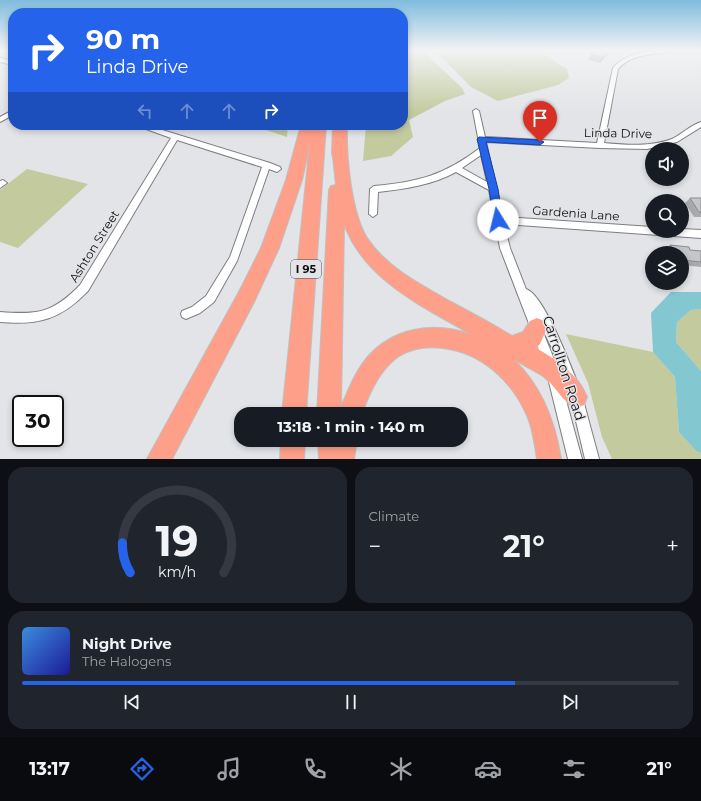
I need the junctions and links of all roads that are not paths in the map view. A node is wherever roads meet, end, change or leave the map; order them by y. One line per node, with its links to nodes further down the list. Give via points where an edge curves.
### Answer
1 (615, 71): 10 (street)
2 (476, 111): 9 (street, Carrollton Road)
3 (701, 124): 10 (street, Linda Drive, via 679,139 658,146)
4 (155, 130): 8 (street)
5 (307, 130): 34 (highway, via 294,180 270,248 247,296)
6 (319, 130): 28 (highway, I 95)
7 (340, 134): 25 (highway, via 350,218 357,238 372,258 409,288); 29 (highway, I 95)
8 (175, 136): 12 (street); 23 (street, Ashton Street, via 77,296 56,312 46,316 22,319)
9 (481, 139): 10 (street, Linda Drive); 11 (street, Carrollton Road)
10 (600, 146)
11 (484, 149): 14 (street); 15 (street, Carrollton Road)
12 (267, 165): 13 (street); 22 (street, via 234,258 210,299)
13 (277, 169)
14 (457, 170): 15 (street); 16 (street, via 419,184 374,189)
15 (494, 189): 17 (street, Carrollton Road)
16 (373, 214)
17 (498, 220): 18 (street, Gardenia Lane); 21 (street, Carrollton Road, via 505,248)
18 (645, 230)
19 (689, 233): 20 (street, Gardenia Lane)
20 (701, 234)
21 (521, 287): 24 (street, Carrollton Road); 27 (street, Carrollton Road, via 546,323 566,367)
22 (186, 314)
23 (0, 317)
24 (537, 328): 25 (highway, via 530,342); 26 (street, Carrollton Road)
25 (511, 346): 26 (highway)
26 (551, 369): 27 (highway); 39 (street, Carrollton Road)
27 (576, 397): 40 (street, Carrollton Road)
28 (295, 407)
29 (329, 407)
30 (352, 407): 38 (highway, via 365,378 374,365 386,353 401,344 414,339 445,337 463,341 483,349 498,359 524,385 540,418)
31 (293, 447): 35 (highway)
32 (330, 447): 36 (highway)
33 (344, 447): 37 (highway)
34 (159, 456)
35 (292, 459)
36 (331, 459)
37 (342, 459)
38 (549, 459)
39 (575, 459)
40 (592, 459)

